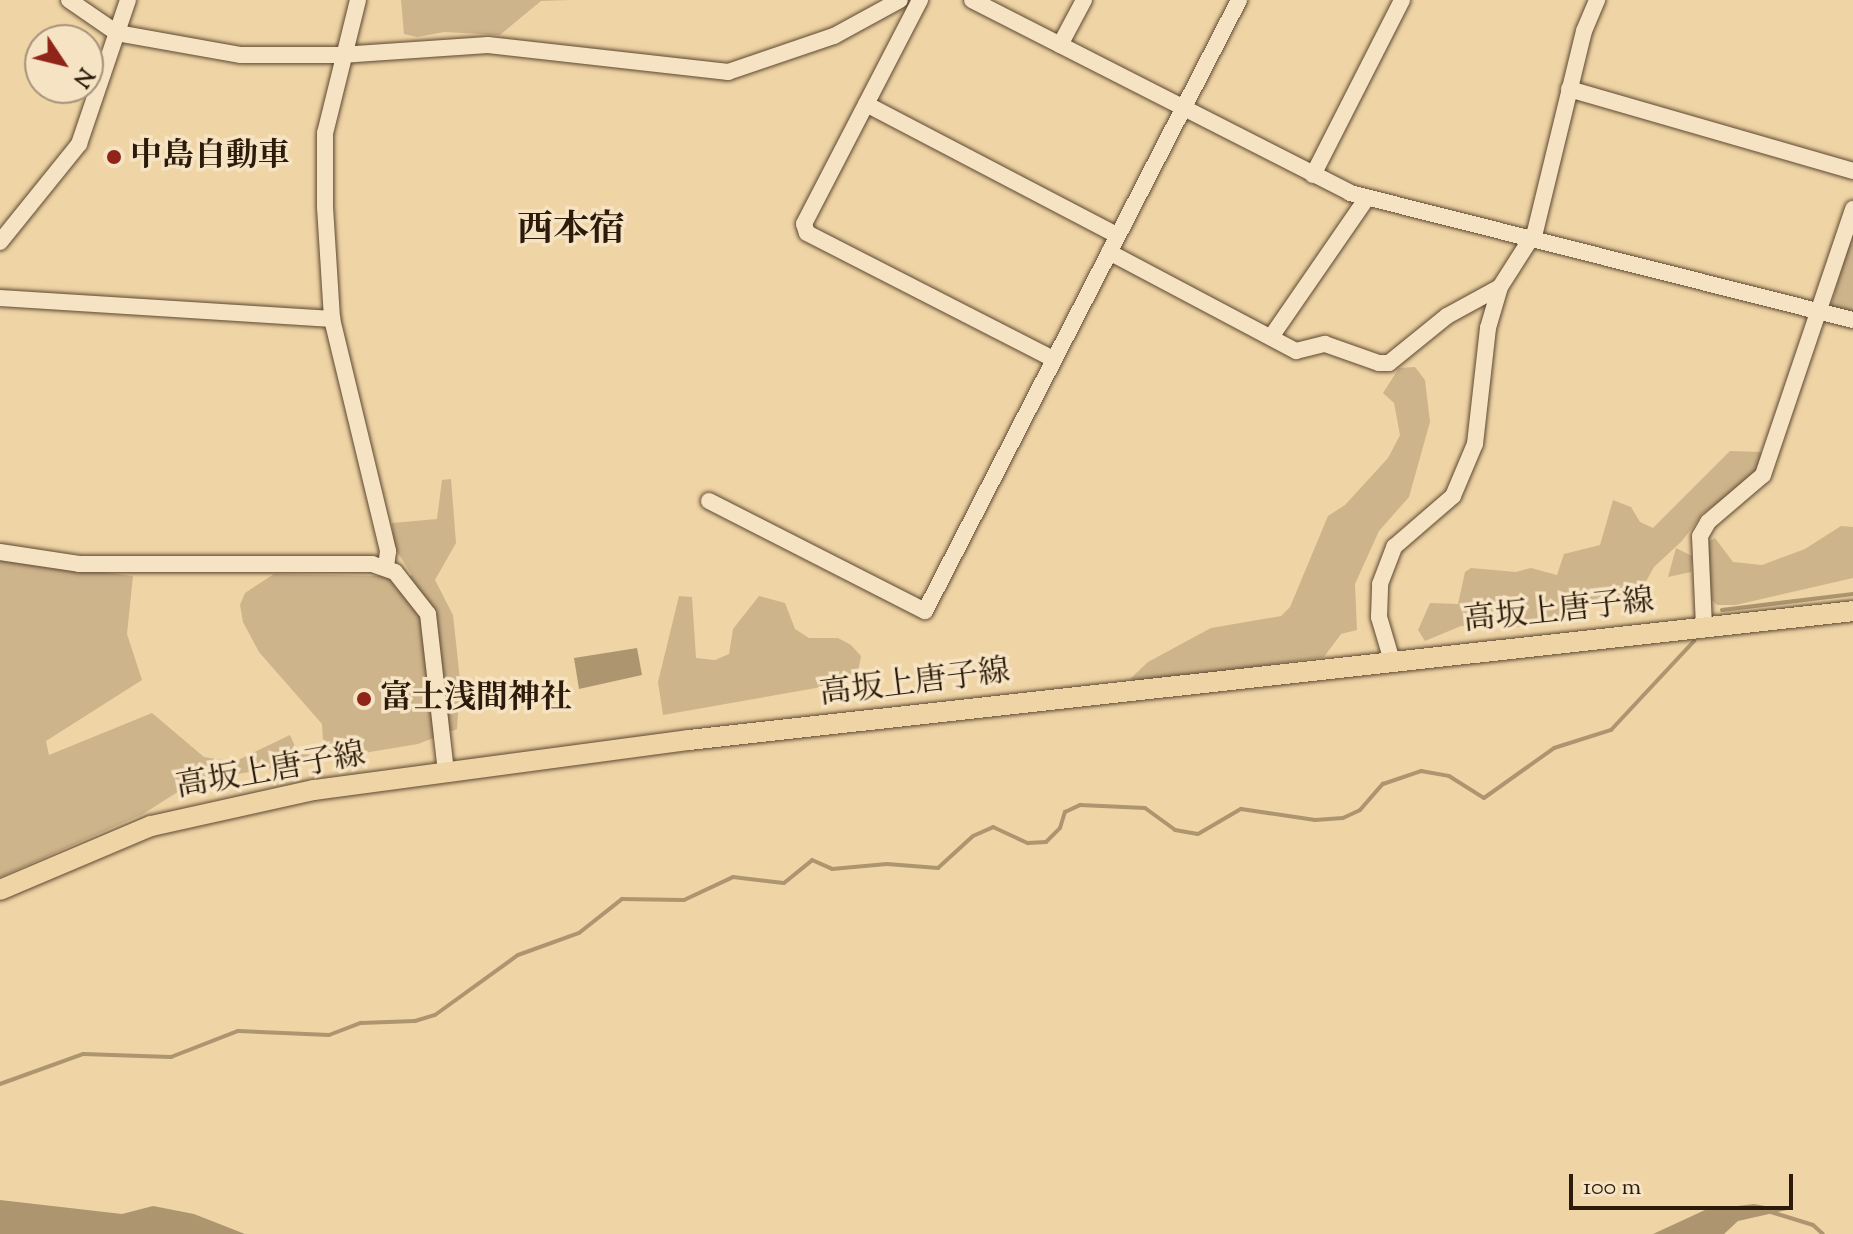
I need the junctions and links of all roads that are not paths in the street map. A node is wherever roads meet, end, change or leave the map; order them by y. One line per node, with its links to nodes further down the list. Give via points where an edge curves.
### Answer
1 (69, 0): 11 (street)
2 (128, 0): 11 (street)
3 (358, 0): 13 (street)
4 (900, 0): 13 (street, via 834,36 728,72 488,45)
5 (920, 0): 15 (street)
6 (972, 0): 12 (street)
7 (1084, 0): 12 (street)
8 (1239, 0): 16 (street)
9 (1402, 0): 18 (street)
10 (1597, 0): 14 (street)
11 (117, 33): 13 (street, via 241,55); 23 (street, via 79,144)
12 (1060, 45): 16 (street)
13 (341, 55): 28 (street, via 325,133)
14 (1569, 89): 17 (street); 22 (street)
15 (866, 104): 21 (street); 31 (street, via 804,224 807,233)
16 (1185, 108): 18 (street); 21 (street)
17 (1853, 171)
18 (1313, 175): 19 (street)
19 (1367, 198): 22 (street); 30 (street)
20 (1853, 209): 27 (street)
21 (1117, 235): 24 (street)
22 (1532, 241): 25 (street); 27 (street)
23 (0, 242)
24 (1109, 252): 30 (street); 31 (street)
25 (1500, 287): 30 (street, via 1447,316 1389,363 1325,344 1296,351); 37 (street, via 1479,381 1475,444 1446,506 1394,547 1380,584 1379,617)
26 (0, 298): 28 (street)
27 (1822, 313): 29 (street); 36 (street, via 1763,475 1708,522 1700,536)
28 (332, 319): 34 (street, via 388,551)
29 (1853, 320)
30 (1271, 337)
31 (1053, 359): 32 (street, via 925,611)
32 (709, 501)
33 (0, 552): 34 (street, via 79,564)
34 (386, 568): 38 (street, via 412,588 428,614)
35 (1853, 611): 36 (main road, 高坂上唐子線)
36 (1704, 627): 37 (main road, 高坂上唐子線)
37 (1392, 661): 38 (main road, 高坂上唐子線)
38 (446, 773): 39 (main road, 高坂上唐子線, via 209,809 111,840)
39 (0, 890)

